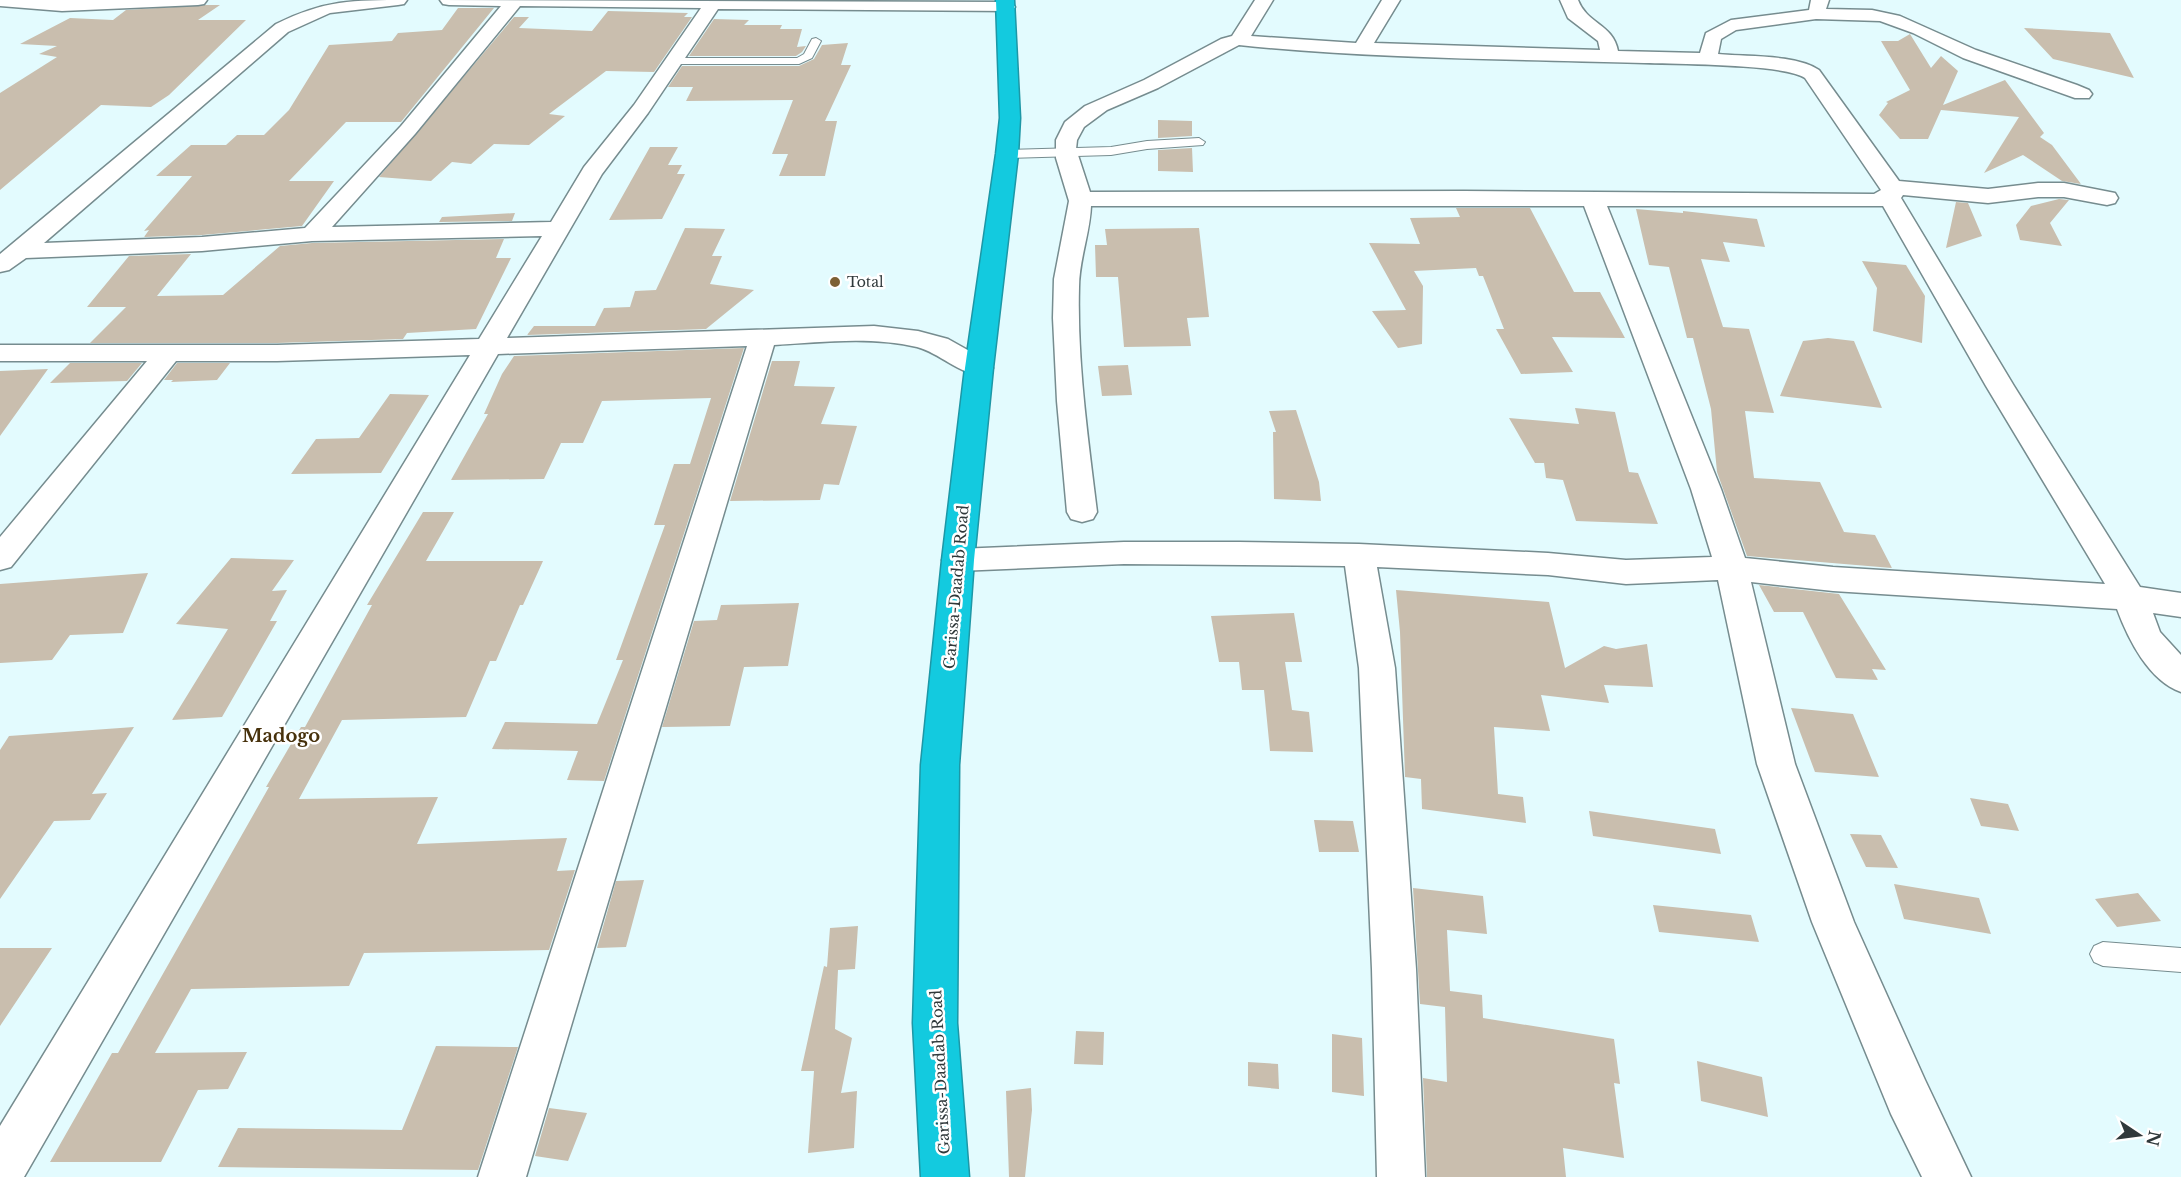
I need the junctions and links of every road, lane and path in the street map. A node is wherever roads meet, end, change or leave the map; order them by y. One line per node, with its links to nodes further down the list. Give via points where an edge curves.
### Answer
1 (198, 0): 8 (street, via 62,6)
2 (398, 0): 10 (street)
3 (449, 0): 9 (street)
4 (1264, 0): 15 (street)
5 (1391, 0): 17 (street)
6 (1569, 0): 18 (street, via 1574,14 1607,39)
7 (1850, 0): 14 (street)
8 (0, 1)
9 (515, 1): 11 (street); 30 (street, via 408,130)
10 (326, 3): 31 (street, via 282,28)
11 (702, 3): 12 (street); 20 (street)
12 (1005, 3): 24 (highway, Garissa-Daadab Road, via 1010,118)
13 (1818, 7): 14 (street); 19 (street, via 1721,30 1712,37)
14 (1881, 16): 21 (street, via 1981,59)
15 (1239, 40): 17 (street); 23 (street, via 1085,115 1069,132)
16 (816, 41): 20 (lane, via 808,56 799,60)
17 (1362, 48): 18 (street)
18 (1610, 56): 19 (street)
19 (1708, 59): 25 (street, via 1779,64 1812,74)
20 (675, 61): 29 (street, via 592,172)
21 (2082, 94)
22 (1198, 142): 23 (lane)
23 (1066, 153): 24 (lane); 27 (street)
24 (1007, 154): 37 (highway, Garissa-Daadab Road)
25 (1890, 192): 26 (street, via 1988,196 2064,190); 28 (street, via 1878,201); 43 (street, via 2000,386)
26 (2107, 198)
27 (1080, 199): 28 (street); 38 (street, via 1065,290 1072,428)
28 (1593, 199): 42 (street, via 1706,489)
29 (560, 229): 30 (street); 34 (street)
30 (312, 234): 31 (street)
31 (20, 251): 32 (street)
32 (0, 264)
33 (764, 338): 34 (street); 37 (street, via 862,334 908,337 940,345); 49 (street)
34 (486, 348): 36 (street); 48 (street)
35 (0, 353): 36 (street)
36 (168, 353): 40 (street)
37 (979, 368): 41 (highway, Garissa-Daadab Road)
38 (1082, 512)
39 (1359, 555): 41 (street, via 1124,553); 42 (street, via 1548,564 1626,572); 51 (street, via 1377,668)
40 (0, 559)
41 (958, 560): 50 (highway, Garissa-Daadab Road, via 940,765 935,1023)
42 (1732, 568): 43 (street, via 1833,579); 52 (street, via 1776,764 1833,922)
43 (2130, 598): 44 (street); 45 (street, via 2145,638)
44 (2181, 605)
45 (2181, 678)
46 (2103, 954): 47 (lane)
47 (2181, 960)
48 (0, 1171)
49 (502, 1177)
50 (945, 1177)
51 (1401, 1177)
52 (1947, 1177)

